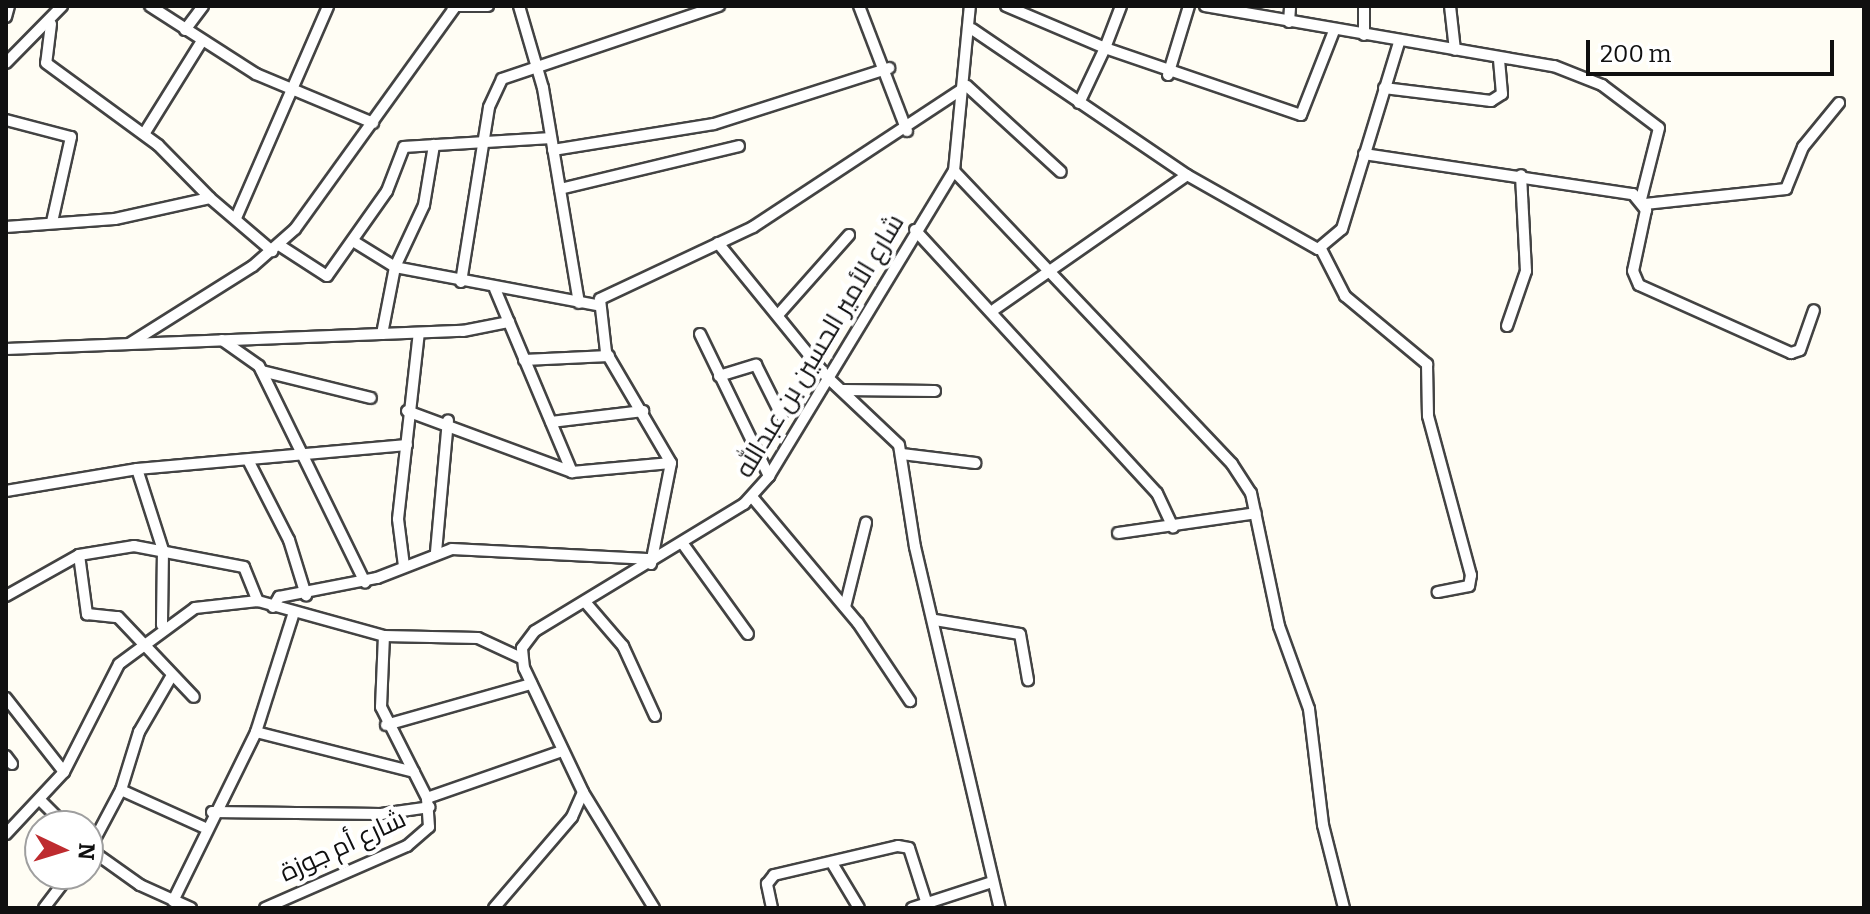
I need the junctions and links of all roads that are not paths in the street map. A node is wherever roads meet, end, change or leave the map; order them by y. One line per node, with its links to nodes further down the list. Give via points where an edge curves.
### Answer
1 (9, 6): 19 (street)
2 (62, 6): 21 (street)
3 (150, 6): 23 (street)
4 (203, 6): 23 (street)
5 (328, 6): 37 (street)
6 (488, 6): 18 (street)
7 (519, 6): 31 (street)
8 (719, 6): 31 (street)
9 (859, 6): 33 (street)
10 (970, 6): 22 (street, شارع الأمير الحسين بن عبدالله)
11 (1006, 6): 28 (street)
12 (1121, 6): 28 (street)
13 (1189, 6): 34 (street)
14 (1205, 6): 20 (street)
15 (1290, 6): 20 (street)
16 (1364, 6): 25 (street)
17 (1450, 6): 29 (street)
18 (454, 7): 41 (street)
19 (6, 17)
20 (1289, 22): 24 (street)
21 (51, 24): 32 (street); 43 (street, via 46,63)
22 (972, 29): 35 (street, شارع الأمير الحسين بن عبدالله); 38 (street)
23 (185, 30): 26 (street)
24 (1334, 31): 25 (street); 34 (street, via 1301,115)
25 (1364, 35): 27 (street)
26 (202, 41): 37 (street); 43 (street)
27 (1399, 42): 29 (street); 36 (street)
28 (1105, 48): 34 (street); 38 (street)
29 (1455, 50): 30 (street)
30 (1499, 57): 36 (street, via 1502,94 1491,101); 56 (street, via 1602,85 1654,120 1661,144)
31 (538, 62): 44 (street); 46 (street, via 498,83)
32 (6, 63)
33 (889, 68): 42 (street); 48 (street, via 714,124)
34 (1168, 75)
35 (967, 86): 42 (street); 50 (street, شارع الأمير الحسين بن عبدالله); 51 (street)
36 (1384, 88): 49 (street)
37 (289, 89): 41 (street); 57 (street)
38 (1079, 103): 52 (street)
39 (1839, 103): 56 (street, via 1803,147 1786,189)
40 (6, 120): 58 (street, via 71,137)
41 (373, 123): 64 (street)
42 (907, 131): 63 (street)
43 (144, 134): 55 (street)
44 (551, 138): 46 (street); 48 (street)
45 (434, 145): 46 (street); 62 (street, via 404,147 392,184); 66 (street, via 424,205)
46 (484, 145): 68 (street)
47 (739, 146): 54 (street)
48 (553, 150): 54 (street)
49 (1364, 154): 53 (street); 65 (street, via 1342,229)
50 (954, 171): 60 (street, شارع الأمير الحسين بن عبدالله); 67 (street)
51 (1061, 172)
52 (1187, 175): 65 (street); 67 (street)
53 (1521, 175): 56 (street); 76 (street, via 1526,271)
54 (560, 189): 70 (street)
55 (210, 198): 57 (street); 58 (street, via 142,215)
56 (1643, 201): 73 (street, via 1633,271 1639,285 1791,353 1800,350)
57 (236, 218): 64 (street)
58 (52, 222): 59 (street)
59 (6, 227)
60 (915, 230): 72 (street); 87 (street, شارع الأمير الحسين بن عبدالله)
61 (849, 235): 74 (street)
62 (353, 241): 64 (street, via 326,276); 66 (street)
63 (718, 243): 71 (street); 74 (street)
64 (275, 248): 81 (street)
65 (1321, 249): 118 (street, via 1345,296 1427,364 1428,416 1471,575 1469,586)
66 (395, 267): 68 (street); 78 (street)
67 (1051, 270): 72 (street); 107 (street, via 1232,464)
68 (461, 282): 69 (street)
69 (495, 289): 70 (street); 75 (street)
70 (579, 303): 71 (street)
71 (597, 305): 83 (street)
72 (995, 309): 109 (street, via 1157,493)
73 (1814, 310)
74 (778, 315): 87 (street)
75 (509, 322): 77 (street); 84 (street)
76 (1507, 326)
77 (419, 333): 78 (street); 91 (street)
78 (382, 334): 80 (street)
79 (700, 334): 86 (street)
80 (220, 338): 81 (street); 85 (street)
81 (126, 346): 82 (street)
82 (6, 349)
83 (609, 356): 84 (street); 92 (street)
84 (524, 360): 95 (street)
85 (262, 371): 90 (street); 97 (street)
86 (719, 376): 93 (street, via 756,365); 104 (street)
87 (826, 376): 88 (street); 104 (street, شارع الأمير الحسين بن عبدالله)
88 (843, 390): 89 (street); 98 (street)
89 (935, 391)
90 (371, 398)
91 (407, 411): 94 (street); 96 (street)
92 (643, 411): 95 (street); 100 (street)
93 (782, 417)
94 (448, 421): 103 (street); 113 (street)
95 (551, 422): 103 (street)
96 (407, 445): 97 (street); 116 (street, via 398,519)
97 (305, 452): 99 (street); 117 (street)
98 (902, 454): 101 (street); 126 (street, via 915,547)
99 (249, 462): 102 (street); 119 (street, via 289,540)
100 (671, 463): 103 (street); 115 (street)
101 (975, 463)
102 (137, 469): 105 (street); 112 (street)
103 (572, 472)
104 (769, 476): 106 (street, شارع الأمير الحسين بن عبدالله)
105 (6, 491)
106 (753, 498): 111 (street, شارع الأمير الحسين بن عبدالله); 124 (street)
107 (1256, 513): 109 (street); 168 (street, via 1279,626 1309,709 1323,825)
108 (866, 523): 124 (street)
109 (1173, 528): 110 (street)
110 (1118, 533)
111 (683, 544): 115 (street, شارع الأمير الحسين بن عبدالله); 128 (street)
112 (163, 550): 114 (street, via 118,546); 121 (street, via 244,567); 127 (street)
113 (436, 552): 115 (street, via 474,547); 116 (street)
114 (79, 555): 120 (street); 130 (street, via 87,614 118,617)
115 (652, 562): 122 (street, شارع الأمير الحسين بن عبدالله)
116 (404, 566): 117 (street)
117 (365, 582): 119 (street)
118 (1438, 592)
119 (306, 595): 123 (street, via 279,597)
120 (6, 596)
121 (258, 601): 123 (street); 127 (street, via 221,601)
122 (586, 603): 131 (street, شارع الأمير الحسين بن عبدالله, via 535,631); 138 (street, via 623,646)
123 (273, 607): 125 (street)
124 (845, 607): 137 (street)
125 (294, 612): 129 (street); 140 (street)
126 (935, 620): 133 (street, via 1020,634); 155 (street)
127 (162, 625): 130 (street)
128 (748, 634)
129 (384, 636): 131 (street, via 478,638); 139 (street, شارع أم جوزة)
130 (143, 641): 132 (street); 142 (street, via 119,664)
131 (521, 658): 134 (street)
132 (172, 675): 135 (street); 144 (street, via 139,732)
133 (1028, 680)
134 (531, 684): 139 (street); 141 (street)
135 (194, 697)
136 (6, 698): 142 (street)
137 (910, 701)
138 (655, 716)
139 (386, 725): 143 (street, شارع أم جوزة)
140 (256, 732): 143 (street); 149 (street)
141 (562, 751): 145 (street); 147 (street)
142 (64, 772): 146 (street)
143 (414, 772): 147 (street, شارع أم جوزة)
144 (121, 790): 150 (street); 151 (street)
145 (583, 792): 162 (street, via 572,817); 163 (street)
146 (42, 802): 148 (street); 152 (street)
147 (428, 802): 149 (street, via 381,814); 161 (street, شارع أم جوزة, via 429,827 407,846)
148 (50, 810)
149 (212, 812): 151 (street)
150 (104, 822)
151 (203, 827): 157 (street)
152 (6, 834)
153 (104, 859): 157 (street)
154 (832, 863): 158 (street, via 909,848); 164 (street, via 768,879); 165 (street)
155 (989, 883): 158 (street); 167 (street)
156 (58, 890): 159 (street)
157 (173, 901): 160 (street)
158 (927, 904): 166 (street)
159 (44, 908)
160 (191, 908)
161 (265, 908)
162 (494, 908)
163 (654, 908)
164 (772, 908)
165 (859, 908)
166 (912, 908)
167 (1000, 908)
168 (1344, 908)

